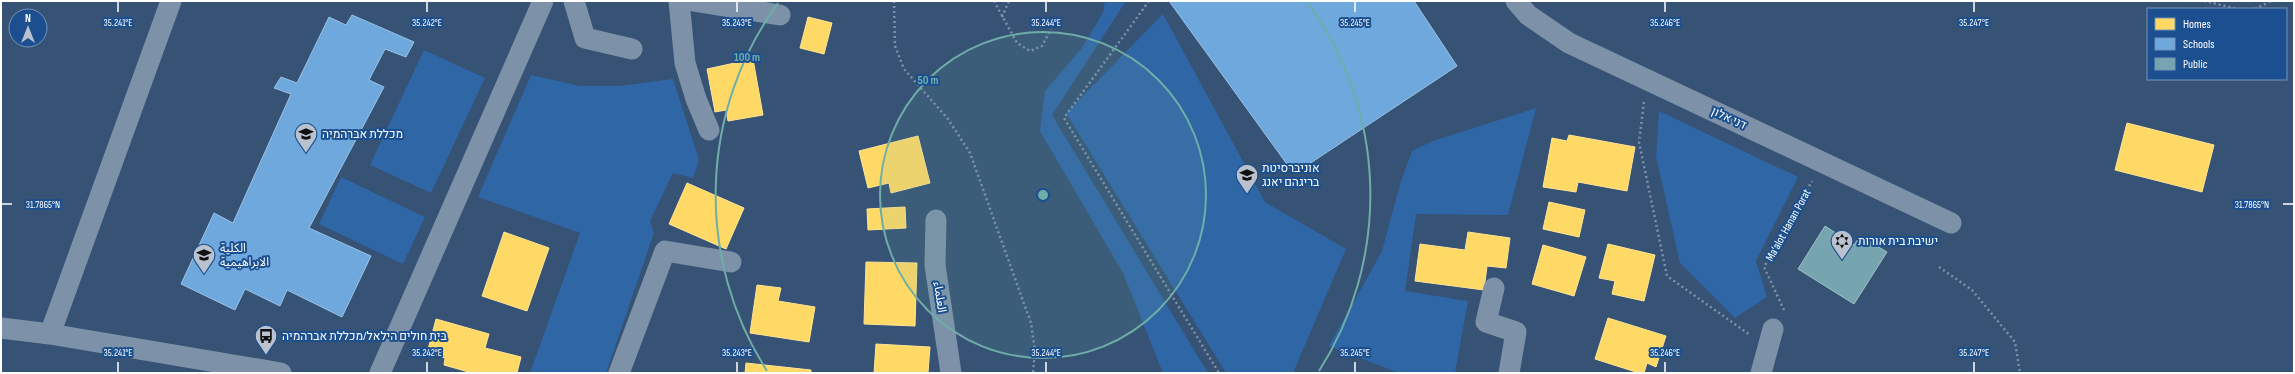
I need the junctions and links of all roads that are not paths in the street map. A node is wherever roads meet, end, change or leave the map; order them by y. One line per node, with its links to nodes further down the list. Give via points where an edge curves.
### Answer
1 (171, 1): 15 (street)
2 (543, 1): 18 (street)
3 (574, 1): 8 (street, via 586,38)
4 (679, 1): 9 (street, via 685,63)
5 (693, 1): 7 (street)
6 (1516, 1): 11 (street, דני אלון, via 1528,15 1569,43)
7 (780, 15)
8 (632, 49)
9 (709, 130)
10 (936, 220): 20 (street, العلماء, via 935,265)
11 (1951, 223)
12 (732, 262): 19 (street, via 665,251)
13 (1494, 288): 21 (street, via 1486,322 1516,332)
14 (1, 328): 15 (street)
15 (50, 334): 17 (street)
16 (1771, 339): 22 (street)
17 (281, 373)
18 (380, 373)
19 (619, 373)
20 (951, 373)
21 (1509, 373)
22 (1761, 373)

